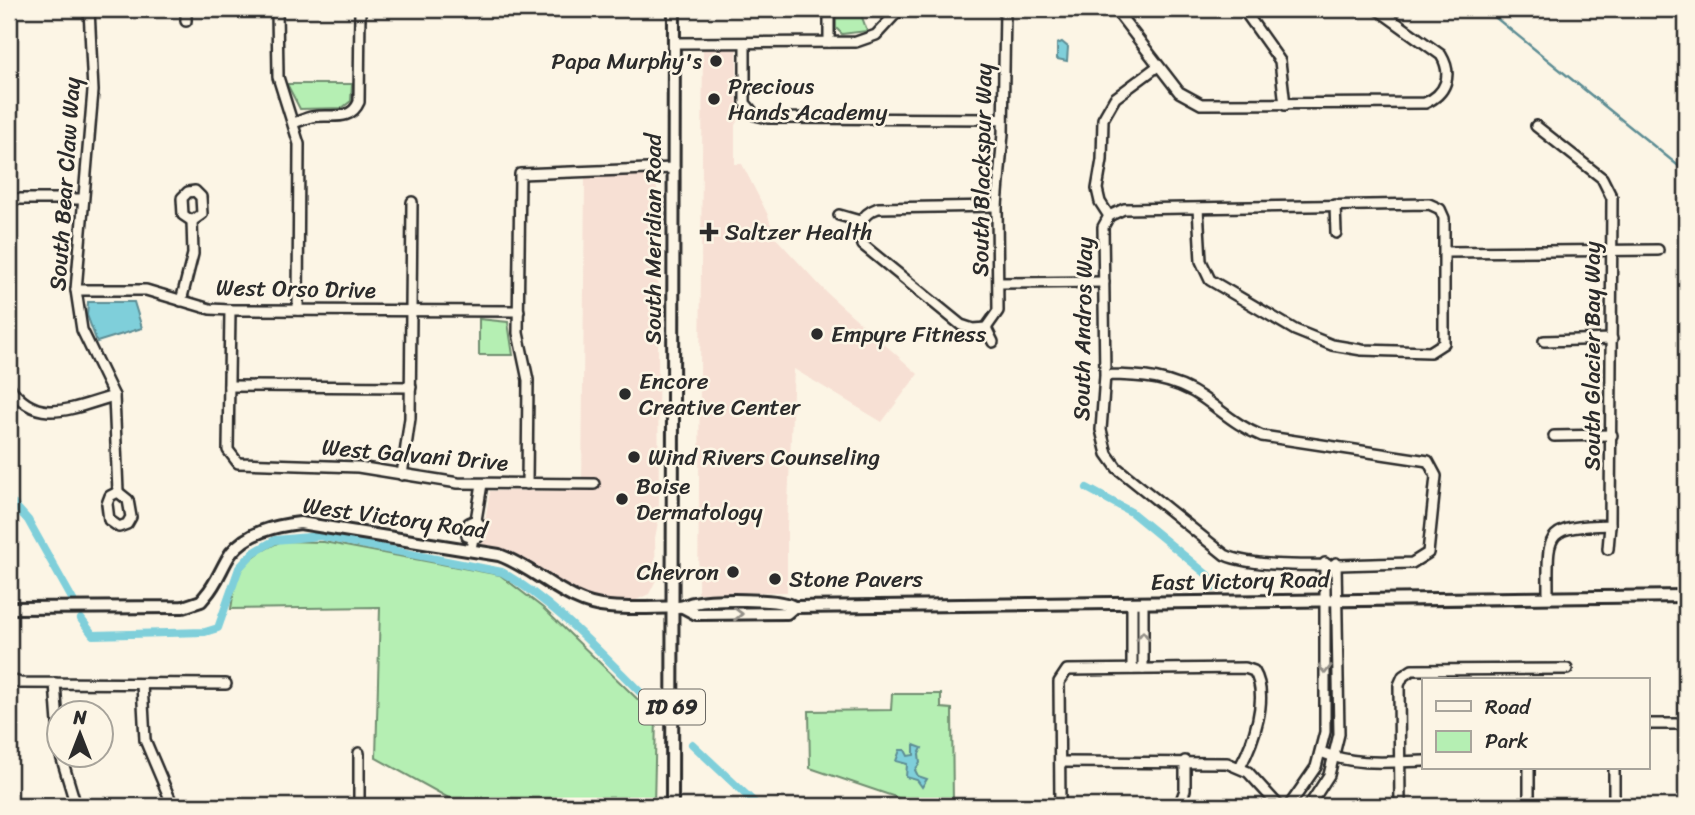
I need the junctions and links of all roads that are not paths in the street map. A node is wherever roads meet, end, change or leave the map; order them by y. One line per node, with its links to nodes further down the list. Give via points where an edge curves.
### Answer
1 (89, 9): 23 (street, South Bear Claw Way, via 93,91)
2 (186, 9): 12 (street)
3 (277, 9): 19 (street, via 278,77)
4 (360, 9): 19 (street, via 356,110 346,116 311,117)
5 (674, 9): 14 (main road, South Meridian Road / ID 69)
6 (829, 9): 13 (street)
7 (900, 9): 13 (street, via 876,35 856,42)
8 (1005, 9): 18 (street, South Blackspur Way)
9 (1115, 9): 16 (street)
10 (1242, 9): 17 (street, via 1280,61)
11 (1377, 9): 17 (street, via 1441,55 1447,79 1440,94 1425,103)
12 (186, 22)
13 (829, 42): 15 (street)
14 (674, 43): 15 (street); 21 (main road, South Meridian Road / ID 69)
15 (745, 43): 18 (street, via 745,103 755,115 864,120)
16 (1158, 66): 17 (street, via 1179,92 1199,104); 29 (street, South Andros Way, via 1115,98 1103,119 1097,189)
17 (1285, 105)
18 (1003, 118): 26 (street, South Blackspur Way)
19 (294, 123): 41 (street, via 299,145)
20 (1536, 126): 33 (street, South Glacier Bay Way, via 1609,187)
21 (674, 168): 43 (street, via 520,174); 69 (main road, South Meridian Road / ID 69)
22 (9, 199): 23 (street)
23 (83, 199): 38 (street, South Bear Claw Way)
24 (412, 202): 42 (street)
25 (1335, 205): 27 (street); 32 (street); 35 (street, via 1429,204 1440,209 1444,218)
26 (997, 206): 31 (street, via 878,208); 37 (street, South Blackspur Way)
27 (1198, 208): 29 (street, via 1124,209); 35 (street, via 1200,257 1205,274 1216,285 1319,341 1362,350 1430,352 1442,345)
28 (839, 215): 31 (street)
29 (1109, 216): 36 (street, South Andros Way, via 1103,227)
30 (192, 221): 39 (street, via 193,254)
31 (860, 221): 44 (street, via 863,245 961,325)
32 (1336, 233)
33 (1612, 250): 34 (street); 35 (street); 45 (street, South Glacier Bay Way)
34 (1658, 250)
35 (1445, 252)
36 (1104, 282): 37 (street); 48 (street, South Andros Way)
37 (999, 283): 44 (street, South Blackspur Way, via 998,311)
38 (76, 290): 39 (street, West Orso Drive, via 146,290); 52 (street, South Bear Claw Way, via 82,330)
39 (181, 301): 40 (street, West Orso Drive)
40 (230, 310): 41 (street, West Orso Drive); 50 (street)
41 (298, 310): 42 (street, West Orso Drive)
42 (412, 310): 43 (street, West Orso Drive); 51 (street)
43 (519, 310): 57 (street, via 528,380)
44 (986, 328): 47 (street)
45 (1612, 339): 46 (street); 53 (street, South Glacier Bay Way)
46 (1544, 341)
47 (993, 342)
48 (1105, 376): 63 (street, South Andros Way, via 1101,430 1107,454 1117,468 1225,555 1249,563); 64 (street, via 1150,377 1179,385 1262,436 1432,464 1436,476 1430,548 1423,558 1412,563)
49 (9, 386): 52 (street, via 28,407 48,412)
50 (229, 386): 51 (street); 55 (street, West Galvani Drive, via 228,450 233,460 329,465)
51 (411, 387): 55 (street)
52 (114, 396): 59 (street)
53 (1612, 435): 54 (street); 60 (street, South Glacier Bay Way)
54 (1554, 436)
55 (402, 475): 56 (street, West Galvani Drive)
56 (482, 484): 57 (street, West Galvani Drive); 61 (street, via 478,537)
57 (527, 484): 58 (street, West Galvani Drive)
58 (594, 484)
59 (118, 492)
60 (1610, 525): 62 (street, South Glacier Bay Way); 65 (street, via 1569,526 1555,533 1548,548)
61 (472, 544): 69 (main road, West Victory Road, via 518,562 566,594 589,603); 70 (main road, West Victory Road, via 318,524 282,525 244,540 206,596 183,607)
62 (1608, 549)
63 (1325, 563): 64 (street); 67 (street)
64 (1336, 563): 67 (street)
65 (1548, 596): 66 (main road, East Victory Road); 67 (main road, East Victory Road)
66 (1686, 596)
67 (1331, 601): 68 (main road, East Victory Road); 84 (street, one-way to 84); 86 (street, via 1339,734)
68 (1138, 604): 69 (main road, East Victory Road, via 794,607 787,613 696,614); 72 (street); 73 (street, one-way to 68)
69 (677, 607): 98 (main road, South Meridian Road / ID 69)
70 (9, 608)
71 (1567, 668): 74 (street)
72 (1132, 669): 73 (street); 89 (street, via 1062,673)
73 (1143, 669): 91 (street, via 1254,671 1259,725)
74 (1528, 669): 75 (street); 90 (street, via 1412,670 1403,676 1399,685)
75 (1528, 678)
76 (9, 679): 77 (street)
77 (55, 683): 78 (street); 81 (street)
78 (142, 684): 79 (street); 96 (street, via 145,740)
79 (226, 684)
80 (1686, 692): 83 (street)
81 (56, 700)
82 (1650, 724): 83 (street)
83 (1686, 724)
84 (1321, 752): 86 (street); 102 (street, via 1308,782)
85 (359, 753): 97 (street)
86 (1335, 758): 90 (street); 103 (street)
87 (1185, 761): 89 (street); 91 (street); 100 (street, via 1185,790)
88 (1422, 761): 90 (street)
89 (1060, 762): 99 (street)
90 (1400, 762): 104 (street)
91 (1240, 767): 101 (street)
92 (65, 770): 95 (street)
93 (1529, 770): 105 (street)
94 (1614, 770): 106 (street)
95 (76, 806)
96 (173, 806)
97 (359, 806)
98 (672, 806)
99 (1060, 806)
100 (1179, 806)
101 (1279, 806)
102 (1289, 806)
103 (1309, 806)
104 (1400, 806)
105 (1529, 806)
106 (1614, 806)

